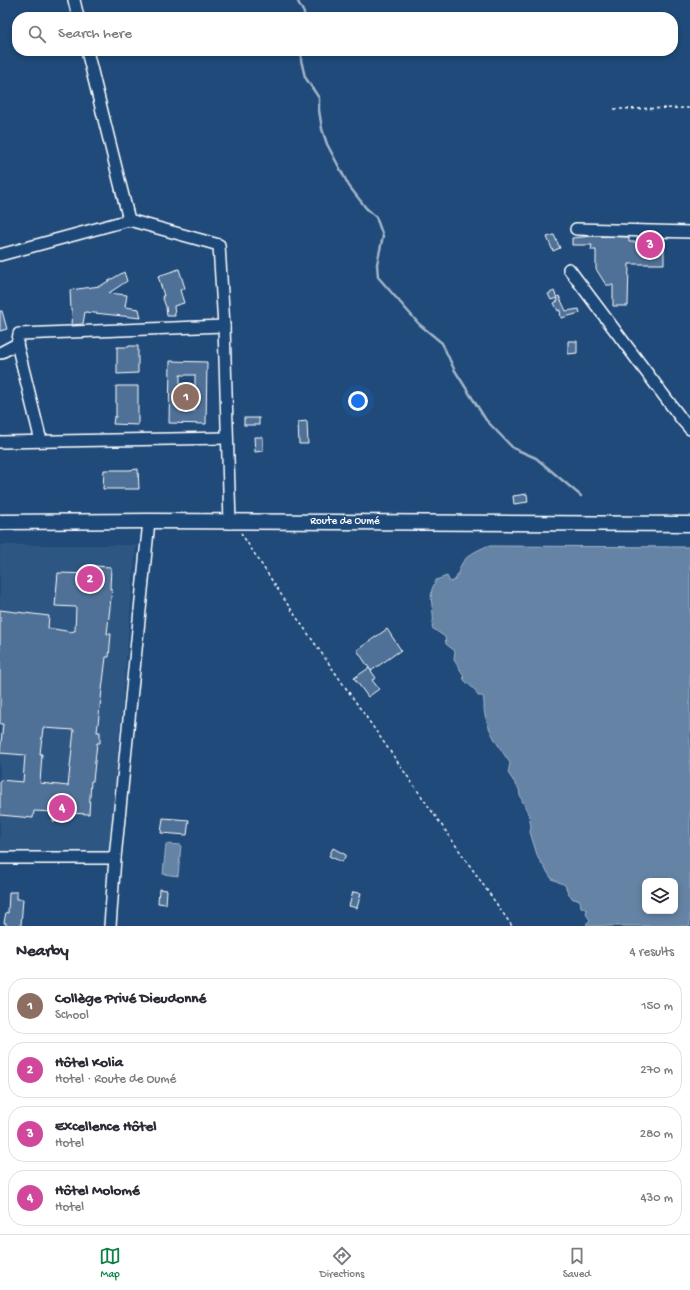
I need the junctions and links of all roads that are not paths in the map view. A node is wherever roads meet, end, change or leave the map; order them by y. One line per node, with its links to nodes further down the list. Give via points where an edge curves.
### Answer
1 (74, 0): 2 (street)
2 (77, 12)
3 (88, 56): 4 (street)
4 (129, 220): 7 (street); 9 (street, via 219,245)
5 (576, 229): 6 (street)
6 (690, 232)
7 (0, 255)
8 (569, 269): 12 (street)
9 (224, 326): 10 (street, via 19,334); 13 (street)
10 (17, 344): 11 (street); 14 (street)
11 (0, 353)
12 (690, 429)
13 (227, 438): 14 (street); 18 (street)
14 (41, 441): 15 (street)
15 (0, 442)
16 (149, 521): 17 (main road, Route de Oumé); 18 (main road, Route de Oumé); 21 (street)
17 (0, 522)
18 (232, 523): 19 (main road, Route de Oumé)
19 (690, 524)
20 (0, 858): 21 (street)
21 (115, 858): 22 (street)
22 (110, 926)

